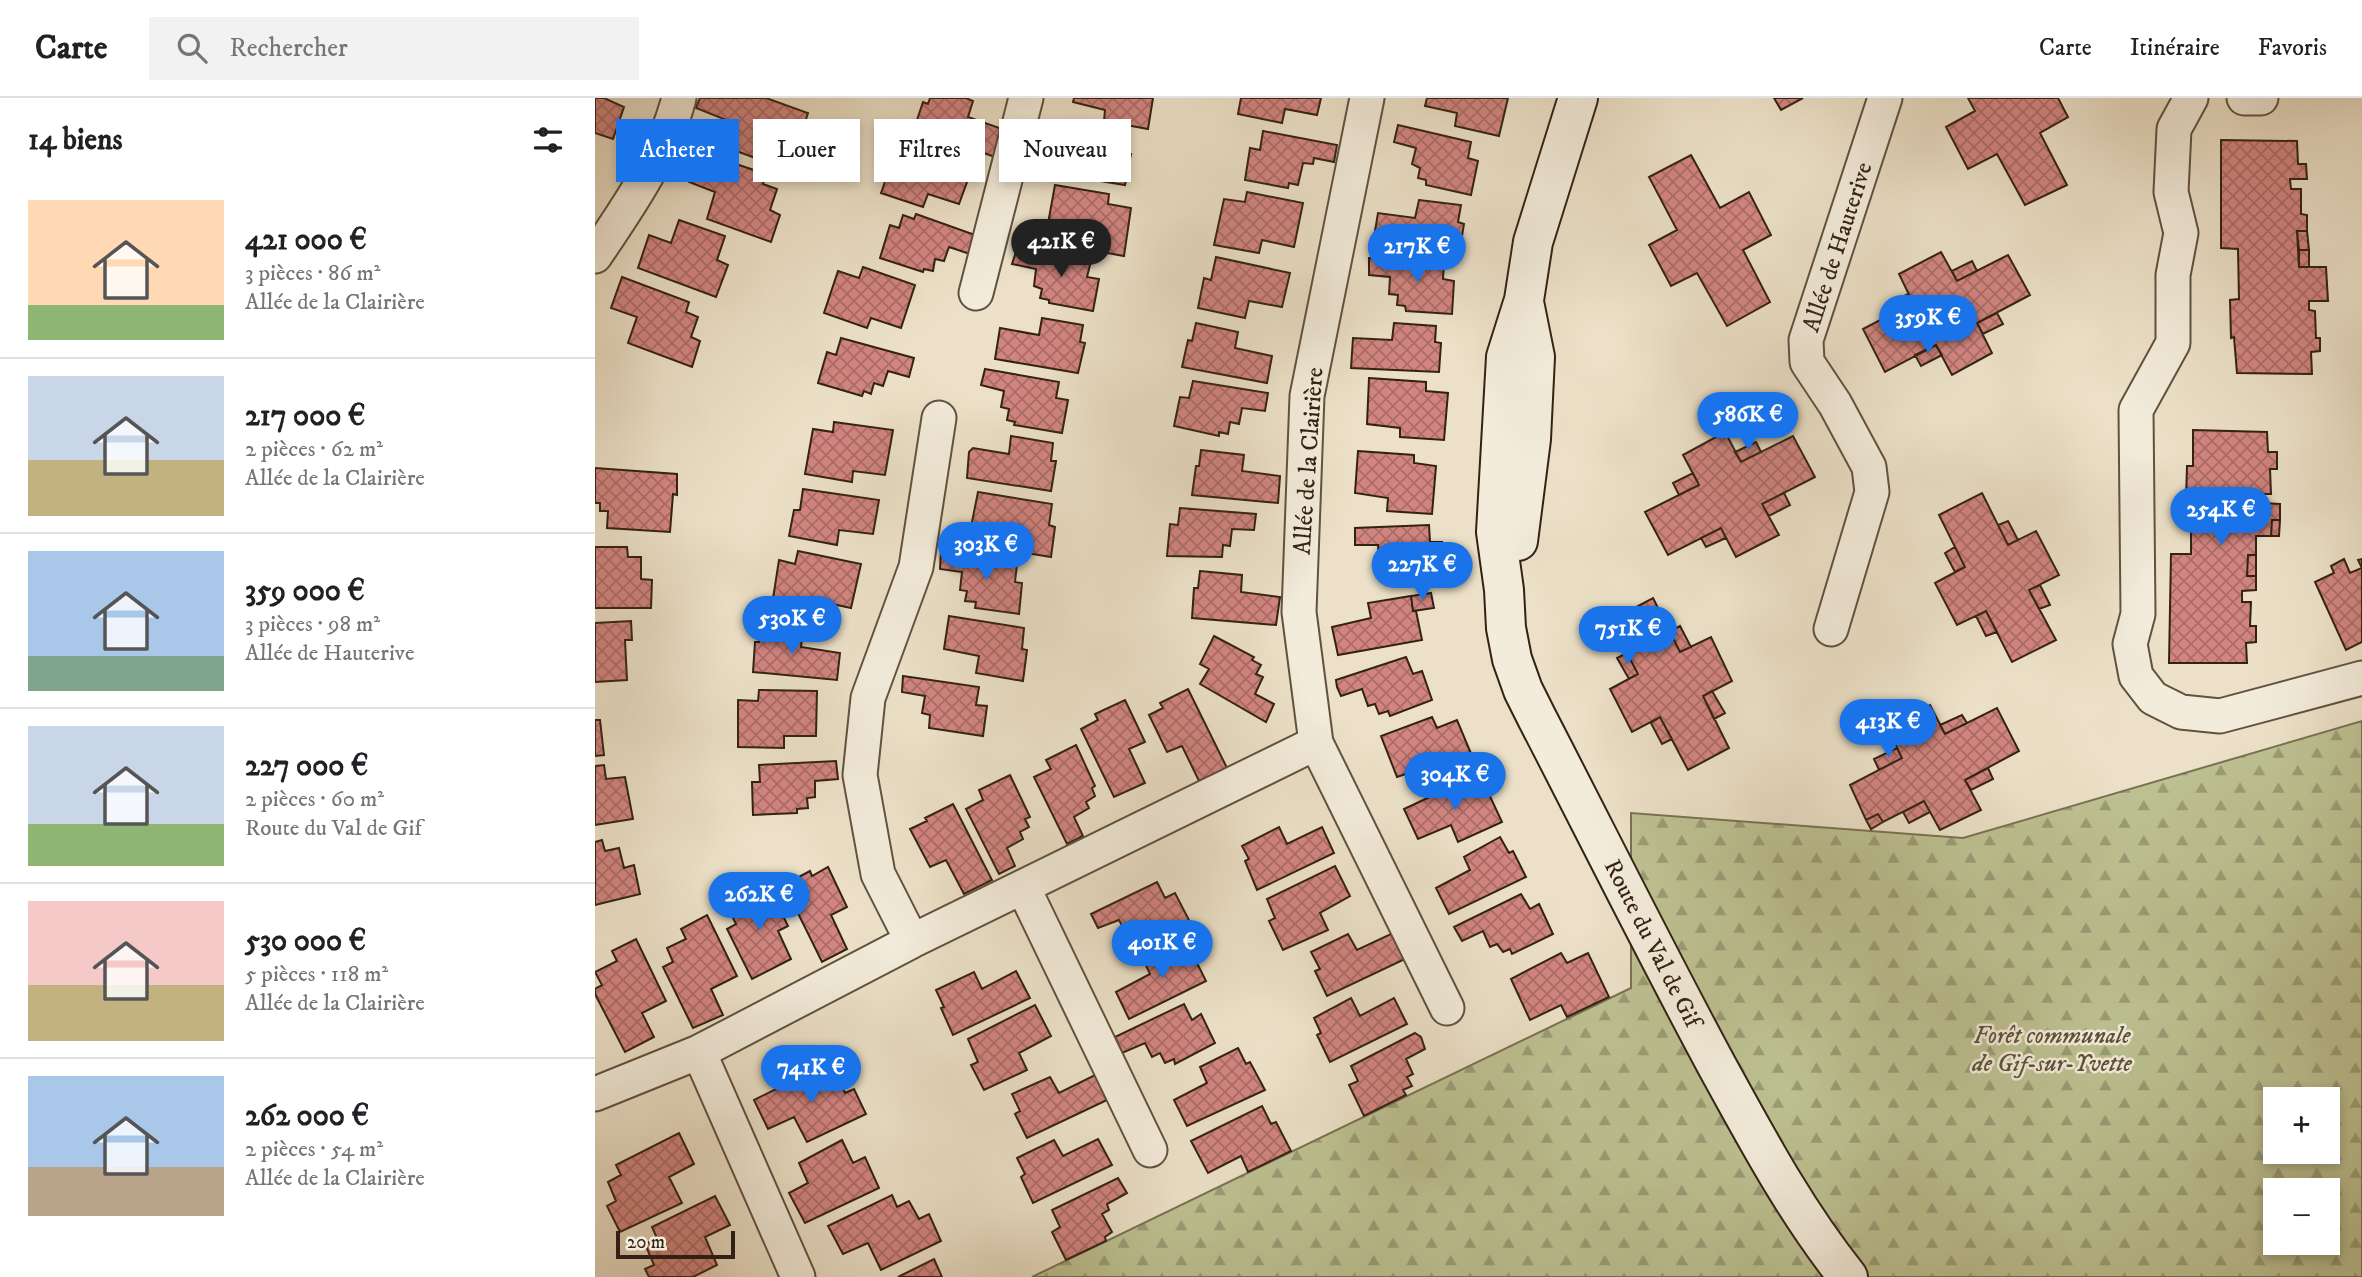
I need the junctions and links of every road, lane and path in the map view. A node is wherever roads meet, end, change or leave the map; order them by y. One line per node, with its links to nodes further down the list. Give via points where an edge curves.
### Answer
1 (679, 98): 9 (street, via 672,122 632,202)
2 (1026, 98): 10 (street)
3 (1367, 98): 14 (street, Allée de la Clairière, via 1307,396 1299,612)
4 (1578, 98): 22 (street, Route du Val de Gif, via 1533,242 1524,300 1535,357 1521,533 1504,590 1512,659 1523,690 1696,1027 1770,1162)
5 (1885, 98): 12 (street, Allée de Hauterive, via 1806,340 1807,362 1869,467 1872,492)
6 (2191, 98): 13 (street, via 2174,129 2171,192 2181,233 2173,275 2173,343 2136,410 2138,614 2130,644 2136,676 2153,698 2181,712 2220,716)
7 (2244, 98): 8 (street)
8 (2261, 98)
9 (595, 256)
10 (976, 293)
11 (939, 418): 16 (street, via 916,568 868,698 860,775 878,874)
12 (1831, 629)
13 (2362, 678)
14 (1315, 743): 15 (street); 17 (street, Allée de la Clairière)
15 (1023, 887): 16 (street); 20 (street)
16 (912, 941): 18 (street)
17 (1447, 1008)
18 (699, 1052): 19 (street); 21 (street)
19 (595, 1094)
20 (1150, 1150)
21 (798, 1277)
22 (1848, 1277)

